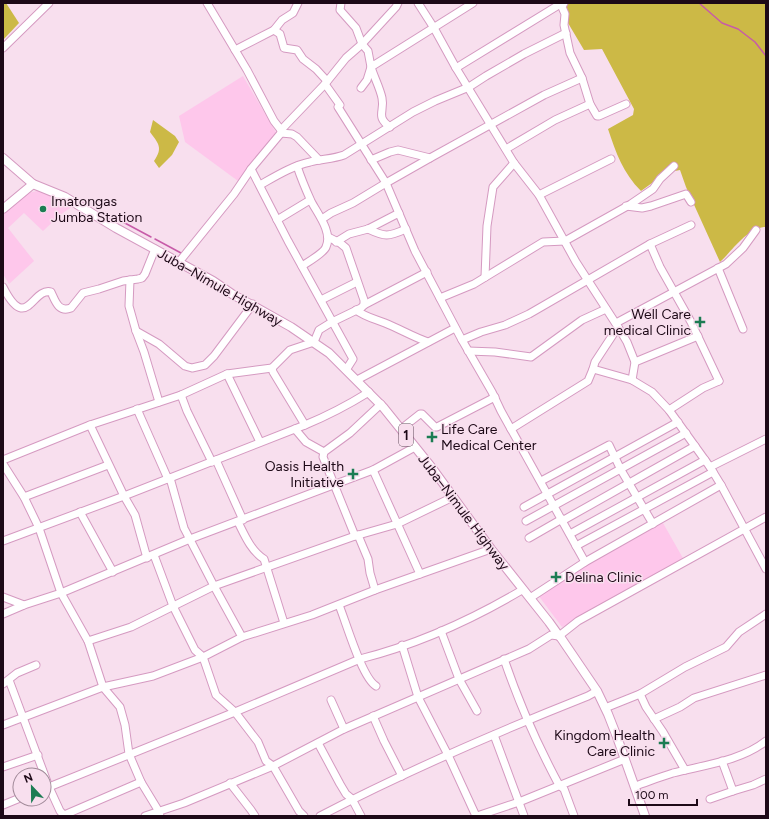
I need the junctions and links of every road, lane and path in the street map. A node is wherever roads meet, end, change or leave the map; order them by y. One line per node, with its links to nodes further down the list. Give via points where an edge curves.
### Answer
1 (207, 3): 14 (street)
2 (298, 3): 10 (street, via 293,13 282,20)
3 (341, 3): 12 (street, via 340,10 356,28)
4 (398, 3): 12 (street)
5 (418, 3): 9 (street)
6 (474, 3): 9 (street)
7 (563, 3): 11 (street); 16 (street)
8 (44, 5): 13 (street)
9 (434, 28): 15 (street); 16 (street)
10 (274, 30): 14 (street); 18 (street, via 280,34 284,48 297,50)
11 (566, 33): 17 (street, via 570,53); 20 (street, via 524,54)
12 (362, 44): 15 (street, via 368,51); 18 (street)
13 (3, 48)
14 (235, 50): 25 (street)
15 (371, 67): 19 (street); 24 (street, via 382,99 381,115)
16 (456, 68): 20 (street)
17 (582, 78): 21 (street); 23 (street, via 544,95)
18 (326, 82): 25 (street); 26 (street)
19 (361, 88)
20 (469, 88): 23 (street); 24 (street, via 435,101)
21 (590, 104): 22 (street, via 597,116); 27 (street, via 555,120)
22 (626, 104)
23 (492, 125): 27 (street); 29 (street)
24 (390, 127): 26 (street)
25 (281, 131): 31 (street, via 297,137); 36 (street)
26 (360, 144): 31 (street, via 336,158); 32 (street)
27 (506, 149): 33 (street)
28 (3, 158): 38 (main road, Juba–Nimule Highway)
29 (430, 158): 32 (street, via 398,150); 37 (street)
30 (610, 159): 40 (street)
31 (319, 160): 34 (street)
32 (371, 160): 37 (street)
33 (514, 163): 40 (street); 61 (street, via 493,187 488,220)
34 (297, 166): 39 (street); 41 (street)
35 (674, 166): 43 (street, via 653,188)
36 (252, 169): 39 (street); 57 (street)
37 (386, 183): 45 (street); 46 (street)
38 (33, 184): 44 (main road); 56 (main road, Juba–Nimule Highway / 1, via 65,197)
39 (260, 185): 47 (street)
40 (539, 196): 53 (street)
41 (310, 200): 46 (street); 47 (street)
42 (691, 202): 43 (street, via 686,194 642,208)
43 (626, 206): 53 (street)
44 (3, 209)
45 (399, 213): 49 (street); 50 (street)
46 (322, 219): 52 (street)
47 (277, 220): 58 (street)
48 (691, 225): 55 (street)
49 (368, 229): 50 (street, via 388,236); 54 (street, via 350,234)
50 (406, 229): 60 (street)
51 (756, 230): 59 (street, via 739,252)
52 (328, 237): 54 (street); 58 (street, via 326,247)
53 (565, 241): 61 (street, via 543,242); 63 (street)
54 (336, 242): 64 (street, via 346,248)
55 (650, 244): 63 (street); 66 (street)
56 (155, 249): 57 (main road, Juba–Nimule Highway / 1); 62 (street, via 145,274 138,279)
57 (179, 262): 80 (main road, Juba–Nimule Highway / 1)
58 (302, 266): 68 (street)
59 (718, 268): 66 (street); 76 (street)
60 (427, 272): 67 (street); 70 (street)
61 (485, 277): 67 (street)
62 (130, 280): 65 (street, via 83,293 68,310 55,303 53,294 49,291 43,292 29,306 20,308 14,304); 77 (street, via 129,306)
63 (588, 281): 71 (street); 79 (street, via 506,325)
64 (357, 282): 68 (street); 70 (street)
65 (3, 287)
66 (674, 291): 74 (street); 78 (street)
67 (440, 298): 75 (street)
68 (321, 300): 73 (street)
69 (253, 304): 77 (street, via 214,356 205,364 192,368 185,366 159,344)
70 (364, 305): 72 (street)
71 (606, 309): 74 (street); 82 (street, via 582,320 530,357)
72 (356, 310): 73 (street); 81 (street)
73 (332, 322): 80 (street, via 319,330); 86 (street, via 353,359)
74 (617, 325): 83 (street); 85 (street, via 594,362)
75 (455, 328): 79 (street); 81 (street)
76 (743, 329)
77 (136, 331): 93 (street)
78 (698, 336): 83 (street); 96 (street, via 719,381)
79 (462, 340): 82 (street)
80 (314, 342): 84 (street, via 290,350); 86 (main road, Juba–Nimule Highway / 1)
81 (428, 342): 88 (street)
82 (468, 351): 92 (street)
83 (634, 362): 89 (street)
84 (272, 368): 87 (street); 99 (street)
85 (593, 369): 89 (street); 102 (street, via 588,381)
86 (346, 370): 88 (main road, Juba–Nimule Highway / 1)
87 (227, 374): 91 (street); 105 (street)
88 (357, 380): 90 (main road, Juba–Nimule Highway / 1)
89 (632, 380): 96 (street, via 652,392)
90 (369, 392): 94 (main road, Juba–Nimule Highway / 1); 99 (street)
91 (181, 395): 93 (street); 112 (street)
92 (495, 397): 101 (street, via 437,427 420,414); 102 (street)
93 (160, 402): 95 (street)
94 (380, 404): 107 (main road, Juba–Nimule Highway / 1); 108 (street, via 350,433)
95 (137, 409): 98 (street); 118 (street)
96 (669, 410): 97 (street)
97 (678, 422): 103 (street); 109 (street)
98 (90, 425): 110 (street); 114 (street)
99 (305, 425): 100 (street)
100 (294, 429): 105 (street); 108 (street, via 306,442)
101 (401, 429)
102 (512, 429): 119 (street)
103 (686, 433): 106 (street); 117 (street)
104 (766, 438): 115 (street)
105 (260, 442): 112 (street)
106 (696, 446): 111 (street); 120 (street)
107 (415, 447): 116 (street); 126 (main road, Juba–Nimule Highway / 1)
108 (324, 452): 121 (street, via 323,457)
109 (615, 457): 117 (street); 119 (street, via 609,444); 123 (street)
110 (3, 460)
111 (705, 460): 115 (street); 127 (street)
112 (214, 461): 118 (street); 134 (street)
113 (3, 464): 125 (street)
114 (108, 465): 124 (street); 125 (street)
115 (712, 469): 122 (street); 130 (street)
116 (373, 470): 121 (street); 136 (street)
117 (621, 470): 120 (street); 128 (street)
118 (169, 478): 124 (street); 143 (street, via 184,528)
119 (541, 481): 123 (street)
120 (630, 484): 127 (street); 133 (street)
121 (334, 485): 134 (street); 141 (street)
122 (721, 485): 137 (street); 139 (street)
123 (548, 494): 128 (street); 129 (street)
124 (124, 496): 131 (street); 147 (street, via 135,516 139,533)
125 (24, 497): 138 (street)
126 (453, 497): 136 (street); 146 (main road, Juba–Nimule Highway / 1)
127 (638, 497): 130 (street); 140 (street)
128 (554, 506): 133 (street); 135 (street)
129 (524, 507)
130 (645, 509): 137 (street); 145 (street)
131 (80, 512): 138 (street); 151 (street)
132 (766, 517): 139 (street)
133 (562, 520): 140 (street); 142 (street)
134 (241, 521): 143 (street); 149 (street, via 251,546 264,559)
135 (526, 522)
136 (397, 524): 141 (street); 152 (street)
137 (653, 524): 148 (street)
138 (39, 528): 144 (street); 156 (street)
139 (745, 529): 150 (street); 166 (street, via 578,621)
140 (570, 534): 145 (street)
141 (356, 535): 149 (street); 154 (street, via 368,559)
142 (529, 538)
143 (190, 539): 147 (street); 153 (street)
144 (3, 541)
145 (576, 546): 148 (street)
146 (491, 549): 152 (street); 155 (main road, Juba–Nimule Highway / 1)
147 (150, 557): 151 (street); 161 (street)
148 (585, 562): 158 (street)
149 (267, 567): 153 (street); 164 (street)
150 (766, 569)
151 (113, 572): 156 (street)
152 (420, 574): 154 (street)
153 (214, 586): 161 (street); 167 (street)
154 (375, 590): 160 (street)
155 (522, 590): 158 (main road, Juba–Nimule Highway / 1); 165 (street, via 487,610)
156 (61, 593): 159 (street); 168 (street)
157 (3, 597): 159 (street)
158 (530, 598): 166 (main road, Juba–Nimule Highway / 1)
159 (24, 605): 162 (street)
160 (339, 605): 164 (street); 171 (street)
161 (173, 606): 168 (street, via 131,627); 170 (street, via 195,650)
162 (3, 614)
163 (766, 614): 180 (street, via 739,632 726,647 685,667)
164 (284, 623): 167 (street)
165 (441, 631): 169 (street); 175 (street)
166 (559, 636): 172 (street, via 551,635 529,649); 179 (main road, Juba–Nimule Highway / 1)
167 (242, 637): 170 (street)
168 (88, 641): 178 (street)
169 (402, 645): 171 (street); 181 (street)
170 (203, 658): 178 (street, via 153,676); 185 (street, via 216,695)
171 (360, 659): 177 (street, via 369,680); 185 (street)
172 (504, 659): 175 (street); 189 (street)
173 (36, 665): 176 (street, via 17,673)
174 (766, 675): 188 (street, via 694,698)
175 (459, 679): 181 (street); 184 (street)
176 (6, 682): 187 (street)
177 (376, 686)
178 (103, 687): 187 (street); 195 (street, via 120,707)
179 (596, 691): 183 (main road, Juba–Nimule Highway / 1); 189 (street)
180 (640, 694): 183 (street); 188 (street)
181 (418, 697): 186 (street); 197 (street)
182 (331, 700): 191 (street)
183 (605, 708): 198 (main road, Juba–Nimule Highway / 1)
184 (477, 711)
185 (235, 712): 195 (street); 200 (street, via 258,742 266,761)
186 (373, 716): 191 (street); 204 (street)
187 (23, 718): 190 (street); 196 (street)
188 (654, 719): 203 (street)
189 (527, 720): 192 (street); 208 (street)
190 (3, 725)
191 (344, 729): 194 (street)
192 (494, 735): 197 (street); 215 (street)
193 (766, 740): 199 (street, via 755,750)
194 (318, 743): 200 (street); 213 (street, via 346,794)
195 (129, 754): 206 (street); 209 (street)
196 (38, 755): 201 (street); 202 (street)
197 (448, 755): 204 (street); 223 (street)
198 (625, 758): 208 (street); 210 (main road, Juba–Nimule Highway / 1)
199 (722, 761): 203 (street); 211 (street)
200 (273, 766): 207 (street); 220 (street)
201 (41, 767)
202 (3, 768)
203 (684, 770): 210 (street)
204 (402, 776): 213 (street)
205 (766, 780): 211 (street)
206 (141, 782): 216 (street); 217 (street)
207 (230, 783): 216 (street); 219 (street)
208 (559, 785): 215 (street); 225 (street, via 564,789)
209 (52, 786)
210 (634, 786): 226 (main road, Juba–Nimule Highway / 1)
211 (733, 791): 214 (street)
212 (52, 798): 217 (street)
213 (352, 799): 221 (street); 222 (street)
214 (710, 799)
215 (519, 802): 223 (street); 224 (street)
216 (159, 813): 218 (street)
217 (64, 816)
218 (145, 816)
219 (255, 816)
220 (304, 816)
221 (320, 816)
222 (361, 816)
223 (476, 816)
224 (524, 816)
225 (574, 816)
226 (645, 816)

